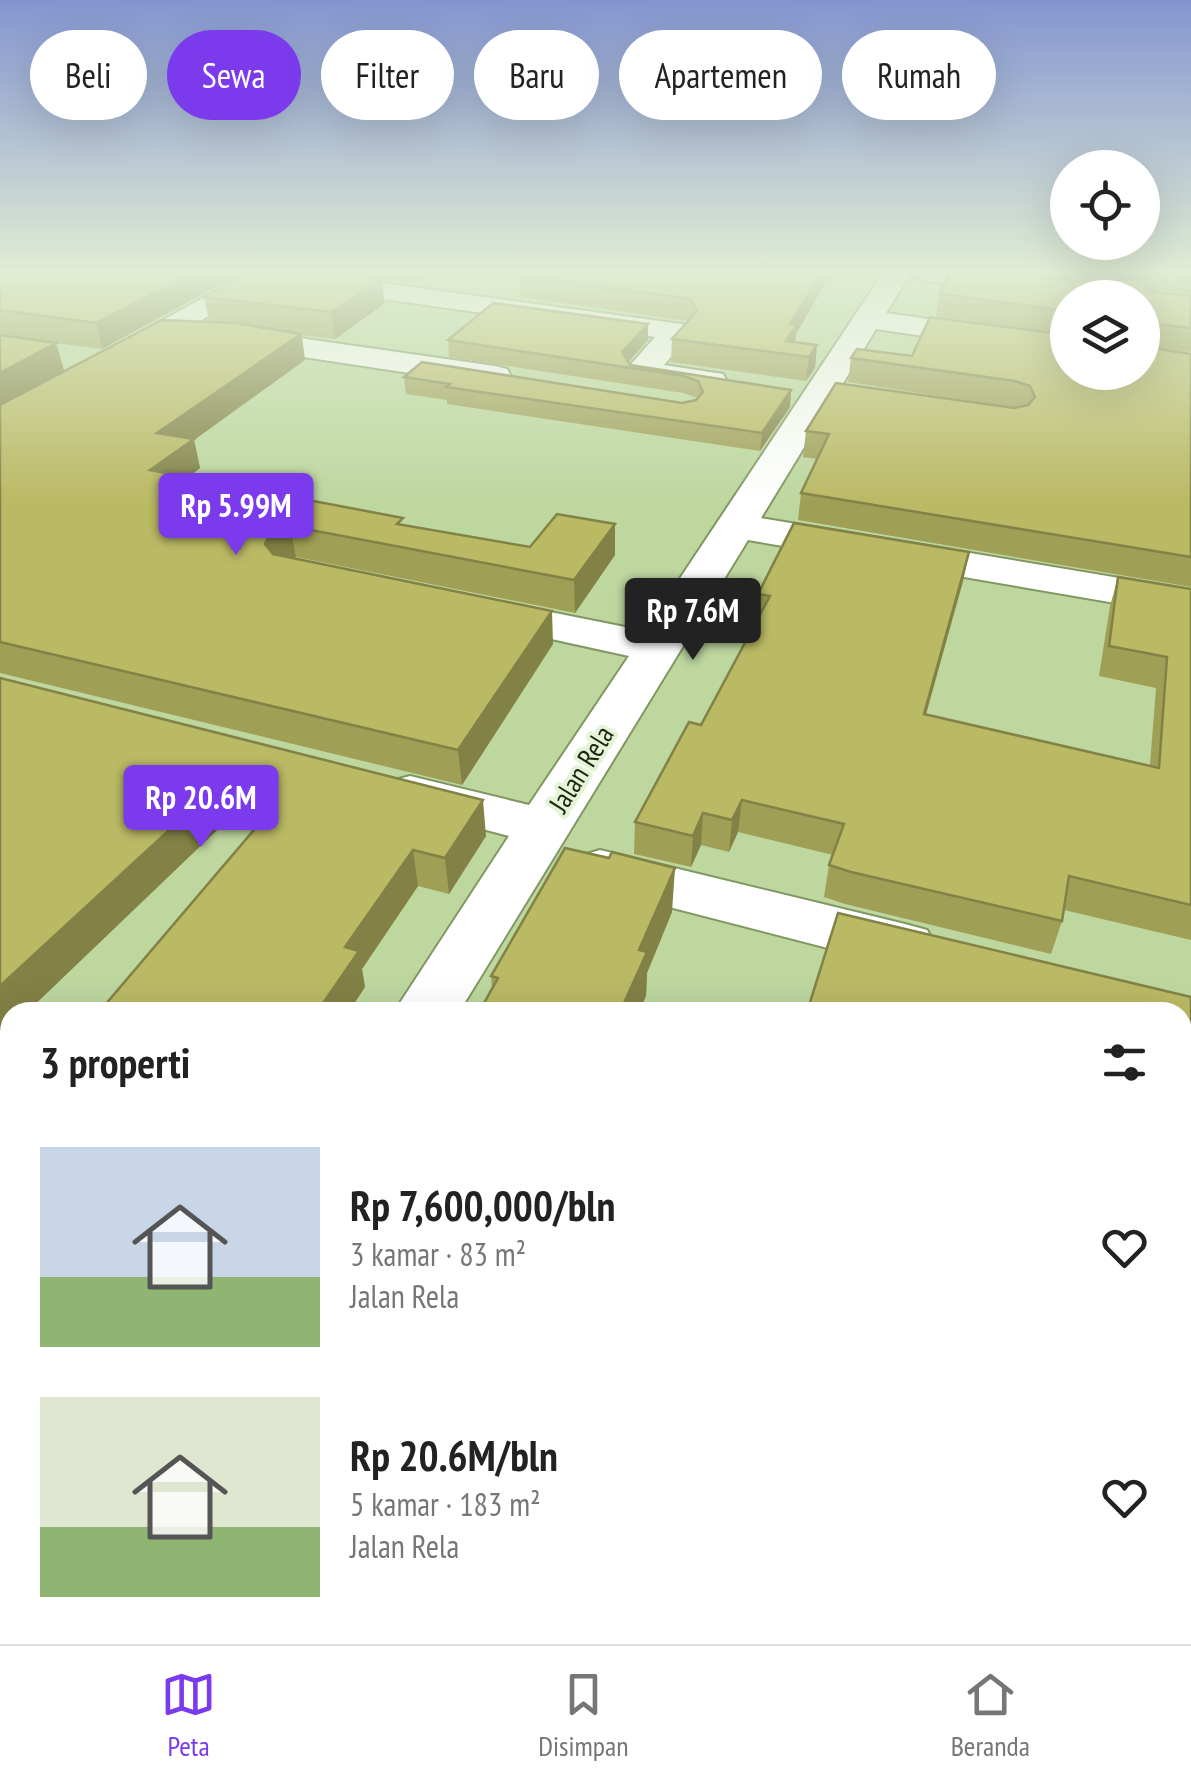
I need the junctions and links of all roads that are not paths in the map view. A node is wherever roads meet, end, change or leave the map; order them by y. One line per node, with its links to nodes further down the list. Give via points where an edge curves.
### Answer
1 (131, 350): 6 (street)
2 (322, 350): 7 (street)
3 (661, 350): 8 (street, via 641,371 731,399)
4 (845, 350): 10 (street, Jalan Rela)
5 (53, 356): 6 (street)
6 (106, 364): 9 (street)
7 (530, 382)
8 (626, 398)
9 (0, 424)
10 (736, 526): 11 (street); 13 (street, Jalan Rela)
11 (1191, 603)
12 (444, 604): 13 (street)
13 (658, 648): 15 (street, Jalan Rela)
14 (357, 780): 15 (street)
15 (536, 839): 16 (street); 17 (street, Jalan Rela)
16 (965, 961)
17 (432, 1002)

